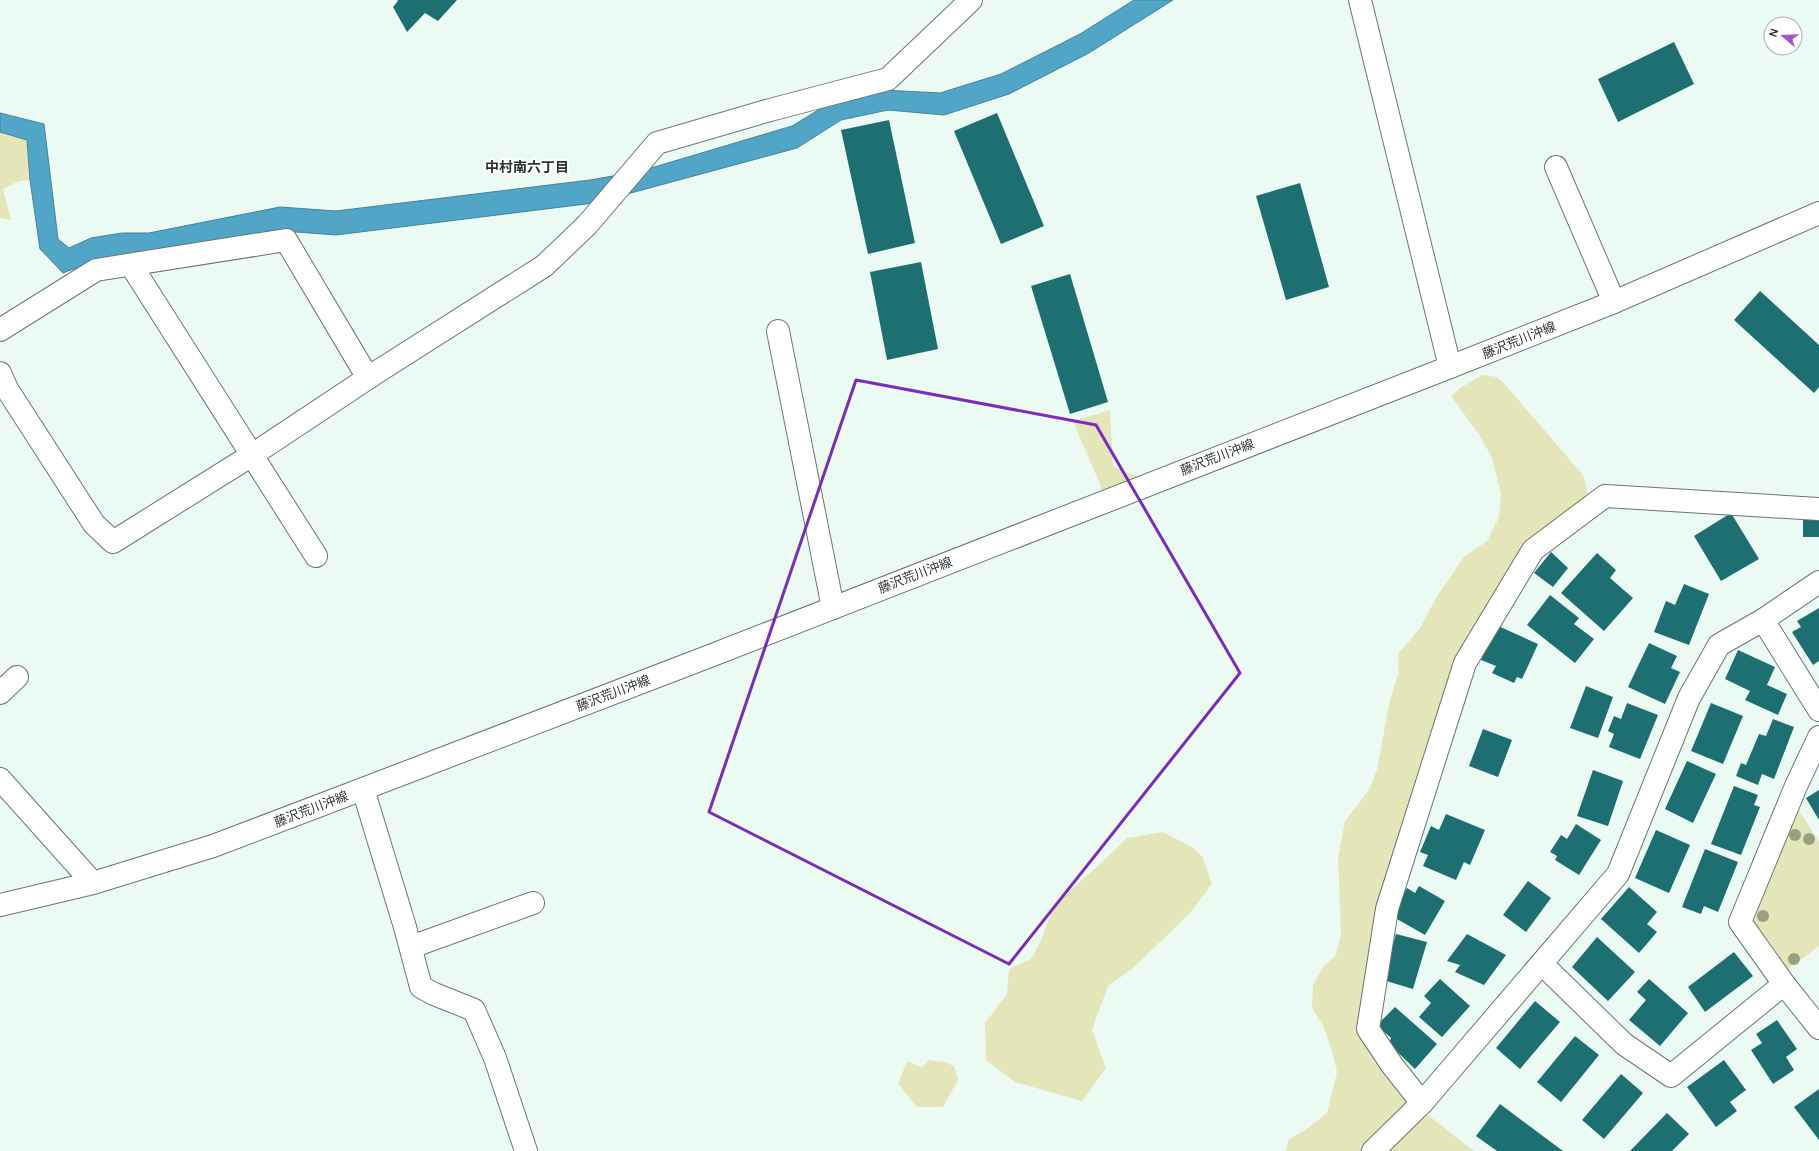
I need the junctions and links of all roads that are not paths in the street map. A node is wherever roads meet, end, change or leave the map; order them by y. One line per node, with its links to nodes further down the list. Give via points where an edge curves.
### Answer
1 (971, 0): 11 (street, via 888,79 657,143 587,225 544,266)
2 (1360, 0): 9 (street)
3 (1556, 167): 6 (street)
4 (1819, 213): 6 (street, 藤沢荒川沖線)
5 (131, 265): 7 (street, via 96,270); 11 (street, via 286,240); 12 (street)
6 (1614, 302): 9 (street, 藤沢荒川沖線)
7 (0, 330)
8 (778, 331): 16 (street)
9 (1450, 367): 16 (street, 藤沢荒川沖線)
10 (0, 373): 12 (street, via 7,389 94,524 113,542)
11 (368, 378): 12 (street)
12 (252, 455): 14 (street)
13 (1819, 509): 31 (street, via 1605,496 1533,550 1465,662 1387,909 1368,1029)
14 (316, 556)
15 (1819, 582): 17 (street)
16 (833, 608): 23 (street, 藤沢荒川沖線)
17 (1763, 620): 20 (street); 28 (street, via 1719,645 1689,698 1618,874)
18 (17, 677): 19 (street)
19 (0, 694)
20 (1819, 710)
21 (1819, 737): 29 (street, via 1740,922)
22 (0, 779): 24 (street)
23 (363, 789): 24 (street, 藤沢荒川沖線, via 213,846); 27 (street)
24 (93, 883): 26 (street, 藤沢荒川沖線)
25 (533, 903): 27 (street)
26 (0, 905)
27 (411, 947): 32 (street, via 421,987 474,1010 495,1058)
28 (1542, 964): 29 (street, via 1624,1044 1670,1076); 31 (street)
29 (1784, 984): 30 (street)
30 (1819, 1028)
31 (1422, 1103): 33 (street)
32 (526, 1151)
33 (1374, 1151)

